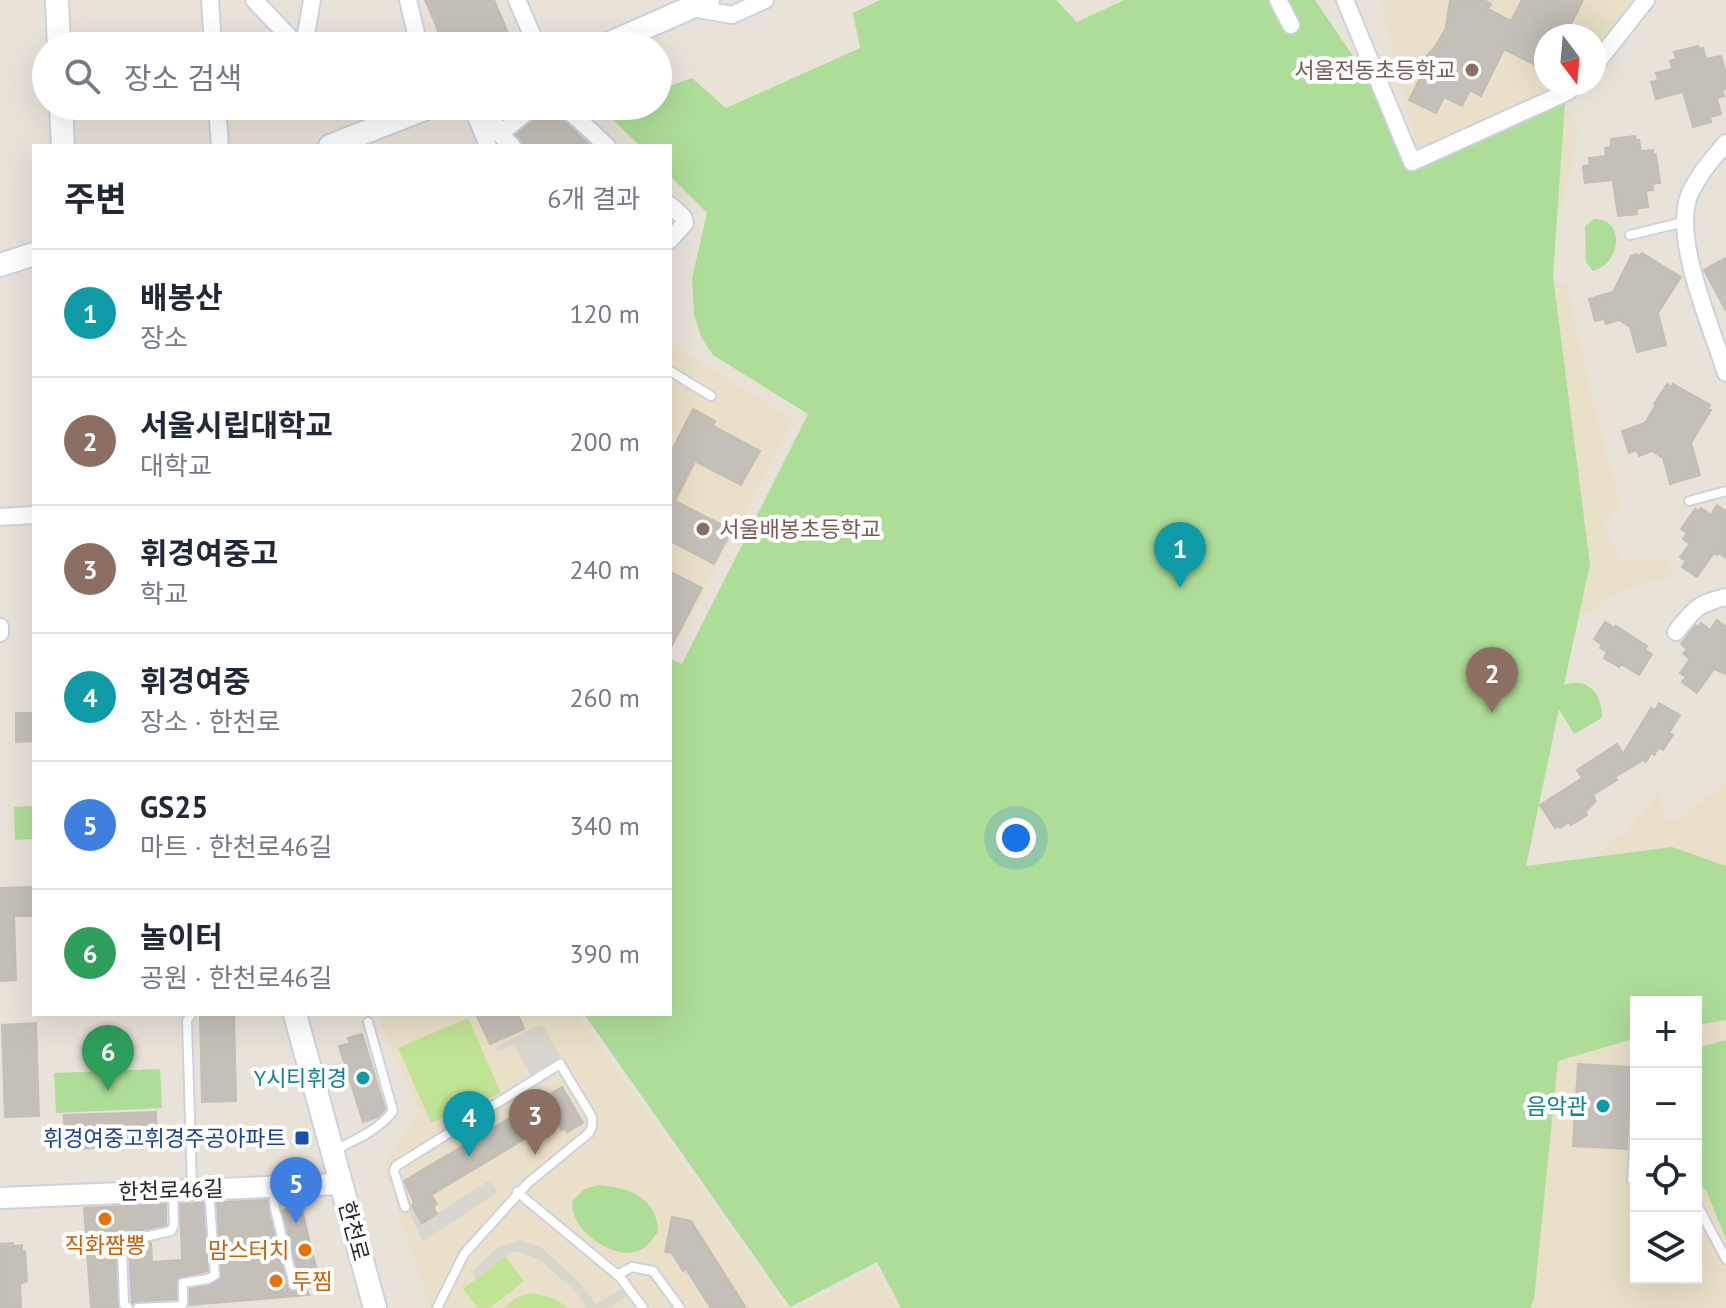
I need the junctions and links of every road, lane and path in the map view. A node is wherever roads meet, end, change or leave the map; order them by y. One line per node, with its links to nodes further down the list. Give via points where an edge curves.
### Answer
1 (57, 0): 13 (main road)
2 (210, 0): 14 (street)
3 (254, 0): 15 (street)
4 (312, 0): 16 (street)
5 (408, 0): 17 (street)
6 (517, 0): 18 (street)
7 (765, 0): 11 (street, via 732,15)
8 (1278, 0): 12 (street)
9 (1345, 0): 21 (street, via 1412,162)
10 (1646, 0): 20 (street)
11 (700, 4): 19 (main road)
12 (1291, 25)
13 (58, 32)
14 (212, 32)
15 (287, 32)
16 (304, 32)
17 (416, 32)
18 (531, 32)
19 (635, 32)
20 (1606, 51)
21 (1558, 96)
22 (62, 120): 31 (main road)
23 (218, 120): 32 (street)
24 (389, 120): 33 (main road)
25 (483, 120): 29 (street)
26 (491, 120): 29 (street)
27 (521, 120): 29 (street)
28 (579, 120): 34 (street)
29 (500, 142)
30 (1726, 143): 36 (street, via 1689,196)
31 (63, 144)
32 (220, 144)
33 (335, 144)
34 (605, 144)
35 (672, 207): 38 (street, via 685,223)
36 (1684, 222): 37 (lane); 42 (street, via 1687,249)
37 (1630, 235)
38 (672, 238)
39 (32, 255): 40 (main road)
40 (0, 265)
41 (672, 372): 43 (lane)
42 (1726, 373)
43 (711, 396)
44 (1726, 491): 45 (lane)
45 (1689, 501)
46 (32, 515): 47 (street)
47 (0, 517)
48 (1726, 597): 49 (street, via 1695,608)
49 (1676, 632)
50 (190, 1016): 56 (lane)
51 (296, 1016): 53 (main road, 한천로)
52 (368, 1022): 53 (lane, via 393,1111)
53 (333, 1151): 54 (main road, 한천로)
54 (341, 1184): 55 (street, 한천로46길); 66 (main road, 한천로)
55 (273, 1187): 56 (street, 한천로46길); 63 (lane)
56 (192, 1189): 58 (street, 한천로46길); 64 (lane, via 171,1231 122,1246); 65 (lane, via 215,1275 183,1283 181,1306)
57 (517, 1192): 59 (lane, via 592,1126 592,1117 560,1064 396,1166); 62 (lane); 67 (lane, via 464,1254)
58 (0, 1198)
59 (405, 1207)
60 (1701, 1212): 61 (lane)
61 (1726, 1259)
62 (617, 1275): 68 (lane); 69 (lane, via 632,1267 653,1271)
63 (294, 1285)
64 (128, 1308)
65 (138, 1308)
66 (375, 1308)
67 (437, 1308)
68 (643, 1308)
69 (680, 1308)

